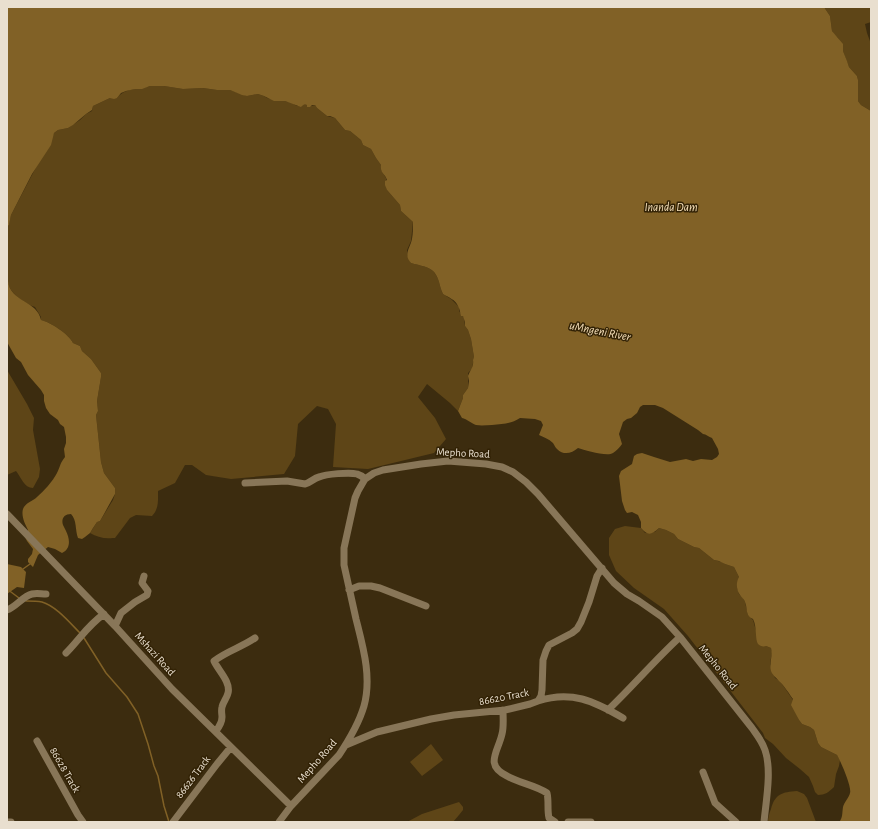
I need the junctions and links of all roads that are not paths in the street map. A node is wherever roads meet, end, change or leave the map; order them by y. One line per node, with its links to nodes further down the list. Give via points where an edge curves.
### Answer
1 (365, 479): 2 (street, via 349,473 319,477 308,484 287,480); 4 (street, Mepho Road, via 383,470 448,461 486,464 514,472 538,494); 6 (street, Mepho Road, via 355,498 344,548 344,565)
2 (245, 483)
3 (7, 514): 10 (street, Mshazi Road)
4 (602, 568): 12 (street, Mepho Road, via 614,583 662,617); 15 (street, 86620 Track, via 577,629 550,645 546,651 543,660 542,690)
5 (144, 576): 11 (street, via 142,583 148,591 147,595 121,613)
6 (349, 590): 8 (street, via 359,586 371,586); 21 (street, Mepho Road, via 362,644 367,688 364,705)
7 (46, 594): 9 (street, via 32,594)
8 (426, 606)
9 (7, 610)
10 (104, 614): 11 (street, Mshazi Road); 14 (street, via 90,625)
11 (115, 626): 19 (street, Mshazi Road, via 172,689)
12 (680, 637): 17 (street); 34 (street, Mepho Road, via 752,728 766,750 768,764)
13 (255, 638): 19 (street, via 214,661 228,685 221,722)
14 (66, 653)
15 (538, 701): 16 (street, 86620 Track); 17 (street, via 549,698 579,698)
16 (504, 710): 21 (street, 86620 Track, via 431,719 377,732); 30 (street, via 502,734 494,764 506,776 547,793 549,818)
17 (608, 710): 18 (street)
18 (623, 718)
19 (216, 731): 22 (street, Mshazi Road)
20 (37, 741): 28 (street, 86628 Track)
21 (346, 745): 24 (street, Mepho Road)
22 (232, 747): 24 (street, Mshazi Road); 29 (street, 86626 Track)
23 (703, 772): 33 (street, via 716,804)
24 (291, 806): 25 (street, Mepho Road)
25 (281, 821)
26 (8, 822): 27 (street)
27 (11, 822)
28 (83, 822)
29 (173, 822)
30 (555, 822)
31 (568, 822): 32 (street)
32 (591, 822)
33 (736, 822)
34 (764, 822)

